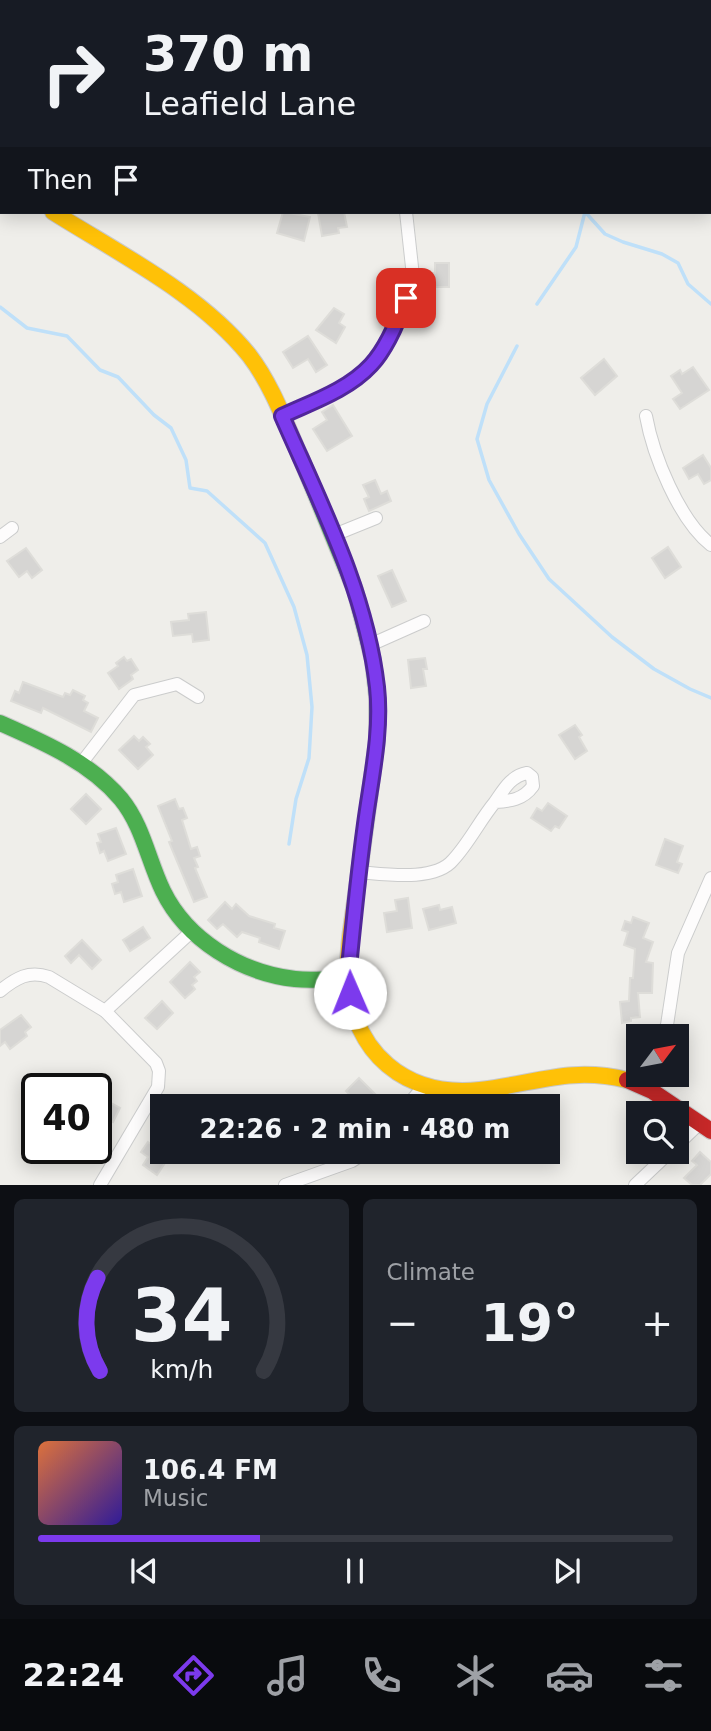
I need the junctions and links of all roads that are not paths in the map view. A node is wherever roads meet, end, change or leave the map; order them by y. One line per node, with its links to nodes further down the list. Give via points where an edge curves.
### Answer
1 (56, 214): 3 (street, via 189,302 241,346)
2 (406, 214): 3 (street, via 413,276 398,320 372,365 347,385)
3 (282, 416): 7 (street)
4 (646, 416): 9 (street, via 651,446 675,495 699,535)
5 (376, 518): 7 (street)
6 (12, 528): 8 (street)
7 (334, 535): 11 (street)
8 (0, 537)
9 (710, 544)
10 (424, 621): 11 (street)
11 (370, 645): 16 (street, via 377,689 377,734)
12 (198, 697): 14 (street, via 177,684 134,695)
13 (0, 723): 14 (street, via 44,742)
14 (80, 765): 18 (street, via 98,775 135,820 164,893)
15 (495, 802): 16 (street, via 452,862 435,873)
16 (358, 872): 19 (street)
17 (711, 878): 22 (street, via 678,953)
18 (191, 932): 19 (street, via 236,962 275,975); 21 (street)
19 (348, 978): 24 (street, via 352,1007 364,1036 395,1071)
20 (0, 990): 21 (street, via 17,978 39,973)
21 (105, 1011): 31 (street, via 156,1063 160,1079)
22 (667, 1024)
23 (626, 1079): 24 (street, via 588,1074 551,1077 476,1093)
24 (423, 1087): 26 (street)
25 (654, 1087): 27 (street)
26 (417, 1094)
27 (705, 1127): 28 (street)
28 (689, 1137)
29 (344, 1164): 32 (street)
30 (657, 1164): 33 (street)
31 (100, 1185)
32 (285, 1185)
33 (635, 1185)

